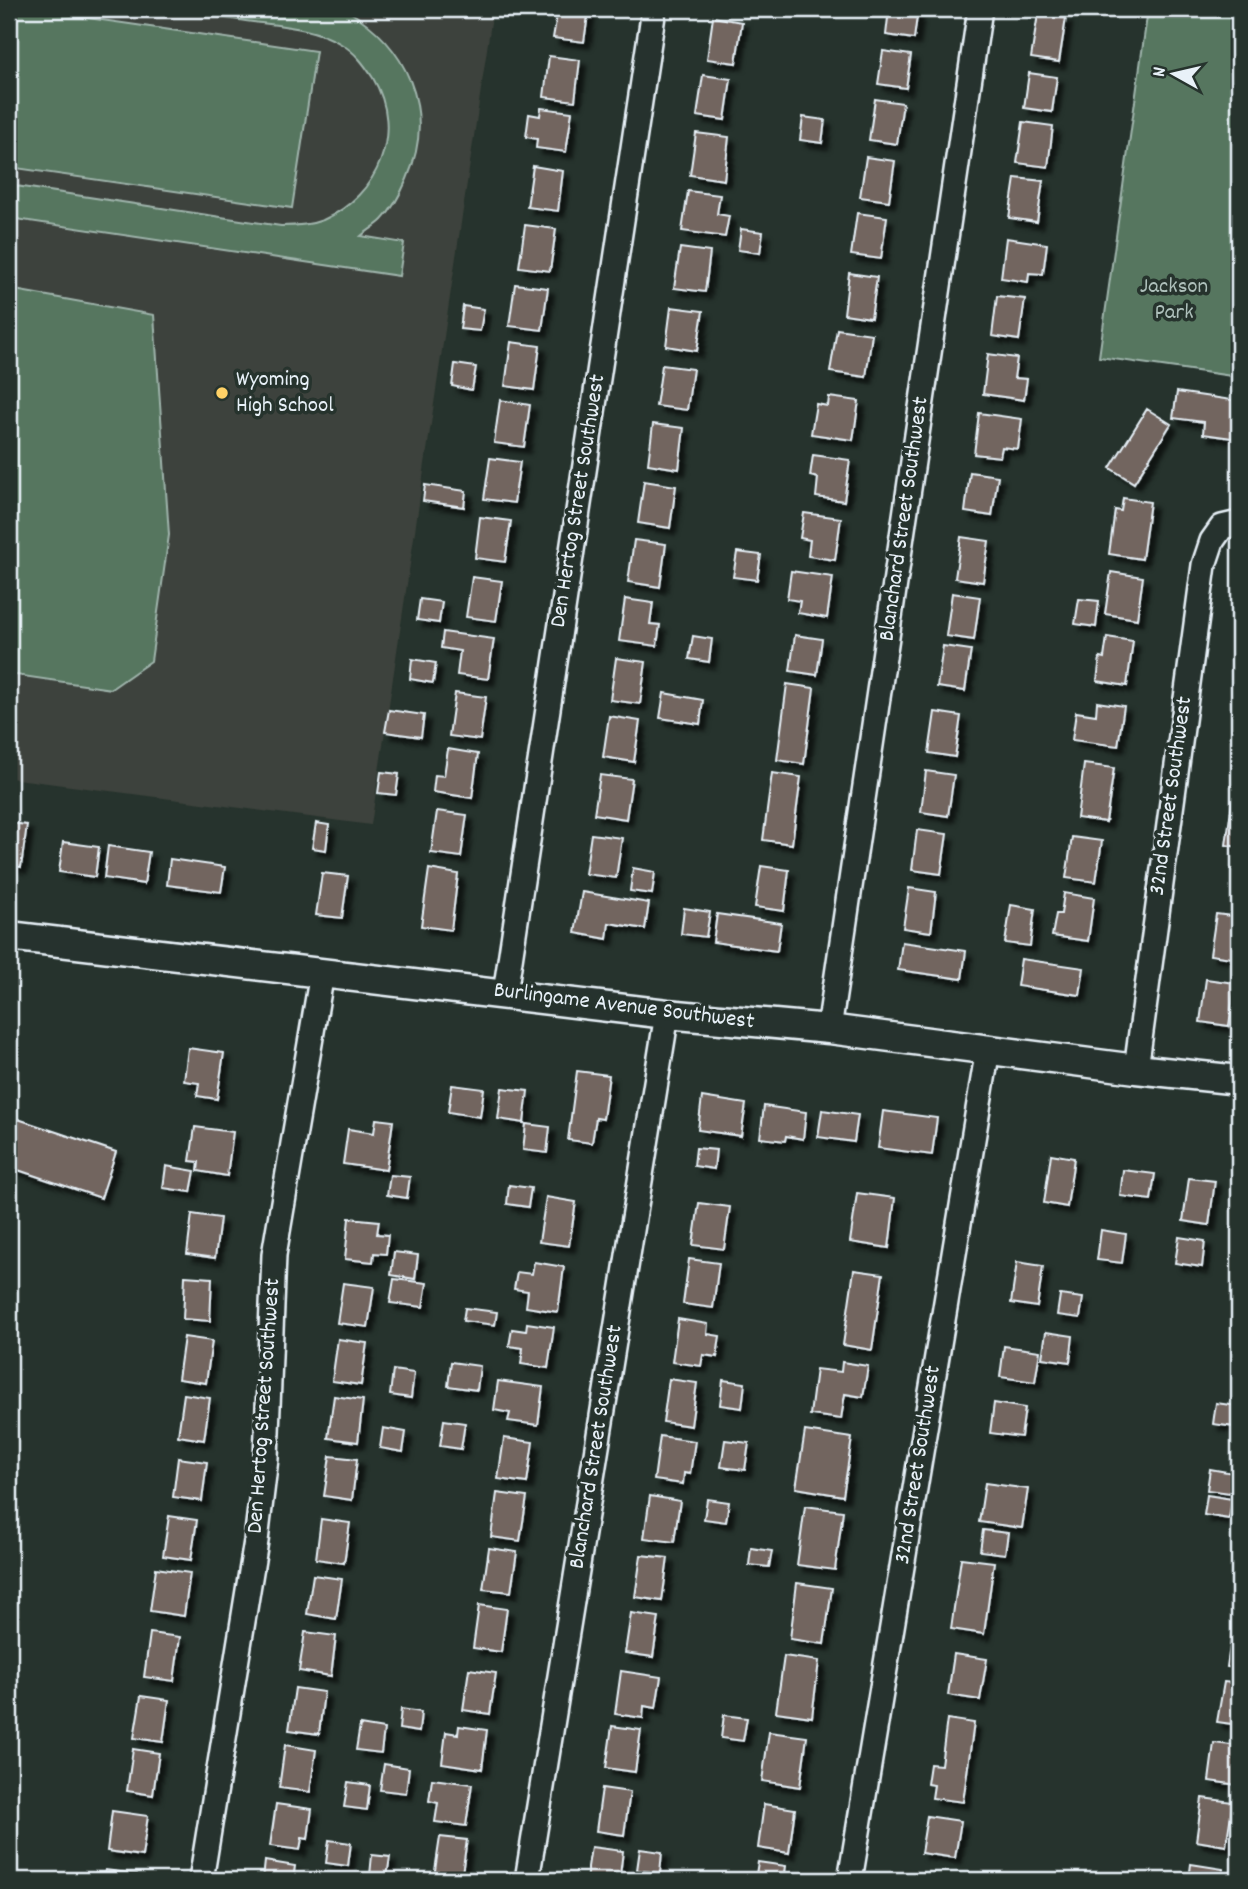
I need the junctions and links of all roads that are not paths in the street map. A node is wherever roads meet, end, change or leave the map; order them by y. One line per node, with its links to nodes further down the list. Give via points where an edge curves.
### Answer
1 (654, 9): 6 (street, Den Hertog Street Southwest)
2 (980, 9): 8 (street, Blanchard Street Southwest)
3 (1230, 525): 10 (street, 32nd Street Southwest, via 1212,541 1204,565)
4 (9, 936): 5 (street, Burlingame Avenue Southwest)
5 (322, 973): 6 (street, Burlingame Avenue Southwest); 12 (street, Den Hertog Street Southwest, via 277,1235 262,1500)
6 (505, 993): 7 (street, Burlingame Avenue Southwest)
7 (667, 1013): 8 (street, Burlingame Avenue Southwest); 13 (street, Blanchard Street Southwest)
8 (829, 1029): 9 (street, Burlingame Avenue Southwest)
9 (988, 1049): 10 (street, Burlingame Avenue Southwest); 14 (street, 32nd Street Southwest)
10 (1136, 1069): 11 (street, Burlingame Avenue Southwest)
11 (1239, 1080)
12 (201, 1880)
13 (527, 1880)
14 (850, 1880)

